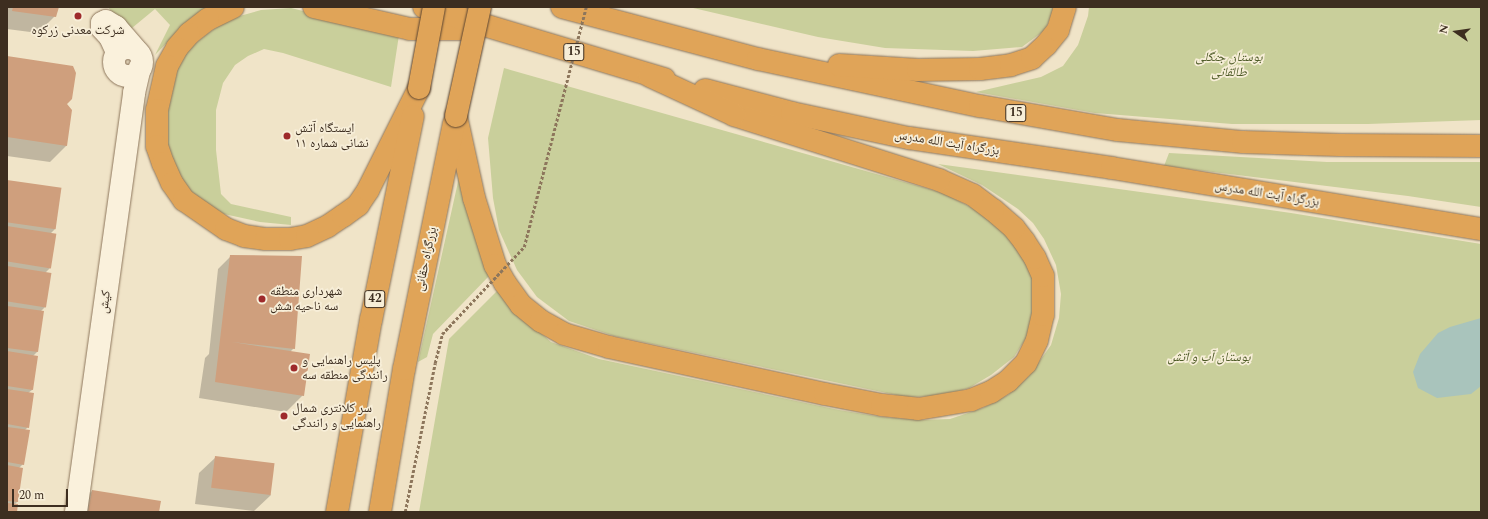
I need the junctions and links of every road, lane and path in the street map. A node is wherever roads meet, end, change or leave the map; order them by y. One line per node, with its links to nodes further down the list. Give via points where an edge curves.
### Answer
1 (233, 7): 13 (highway, via 208,19 189,34 177,48 167,66 161,89 156,129 157,146 172,183 184,200 226,229 244,236 290,239 307,236 343,216 358,205 368,190)
2 (314, 7): 9 (highway, via 410,29)
3 (424, 7): 9 (highway, بزرگراه آیت الله مدرس / 15)
4 (434, 7): 13 (highway, 42, bridge)
5 (480, 7): 14 (highway, بزرگراه حقانی, bridge)
6 (562, 7): 10 (highway, 15)
7 (586, 7): 20 (path, bridge, via 524,247 442,334)
8 (1066, 7): 10 (highway, via 1058,30 1046,45 1032,58 1011,65 980,69 918,70)
9 (499, 29): 12 (highway, بزرگراه آیت الله مدرس / 15)
10 (758, 59): 15 (highway, 15, via 980,106 1118,130 1243,142 1340,146)
11 (128, 61): 17 (street, کیش, via 133,101)
12 (650, 76): 14 (highway, via 734,115 939,180 973,195 993,210 1014,228 1024,241 1043,276 1043,315 1037,340 1026,363 1008,381 990,392 971,400 918,409 825,394 609,347 564,334 541,321 521,305 495,265 474,198); 16 (highway, بزرگراه آیت الله مدرس / 15, via 792,113 909,138 1112,168)
13 (419, 88): 18 (highway, 42, via 371,320)
14 (456, 116): 19 (highway, بزرگراه حقانی, via 404,369)
15 (1481, 146)
16 (1481, 229)
17 (76, 512)
18 (337, 512)
19 (380, 512)
20 (406, 512)

